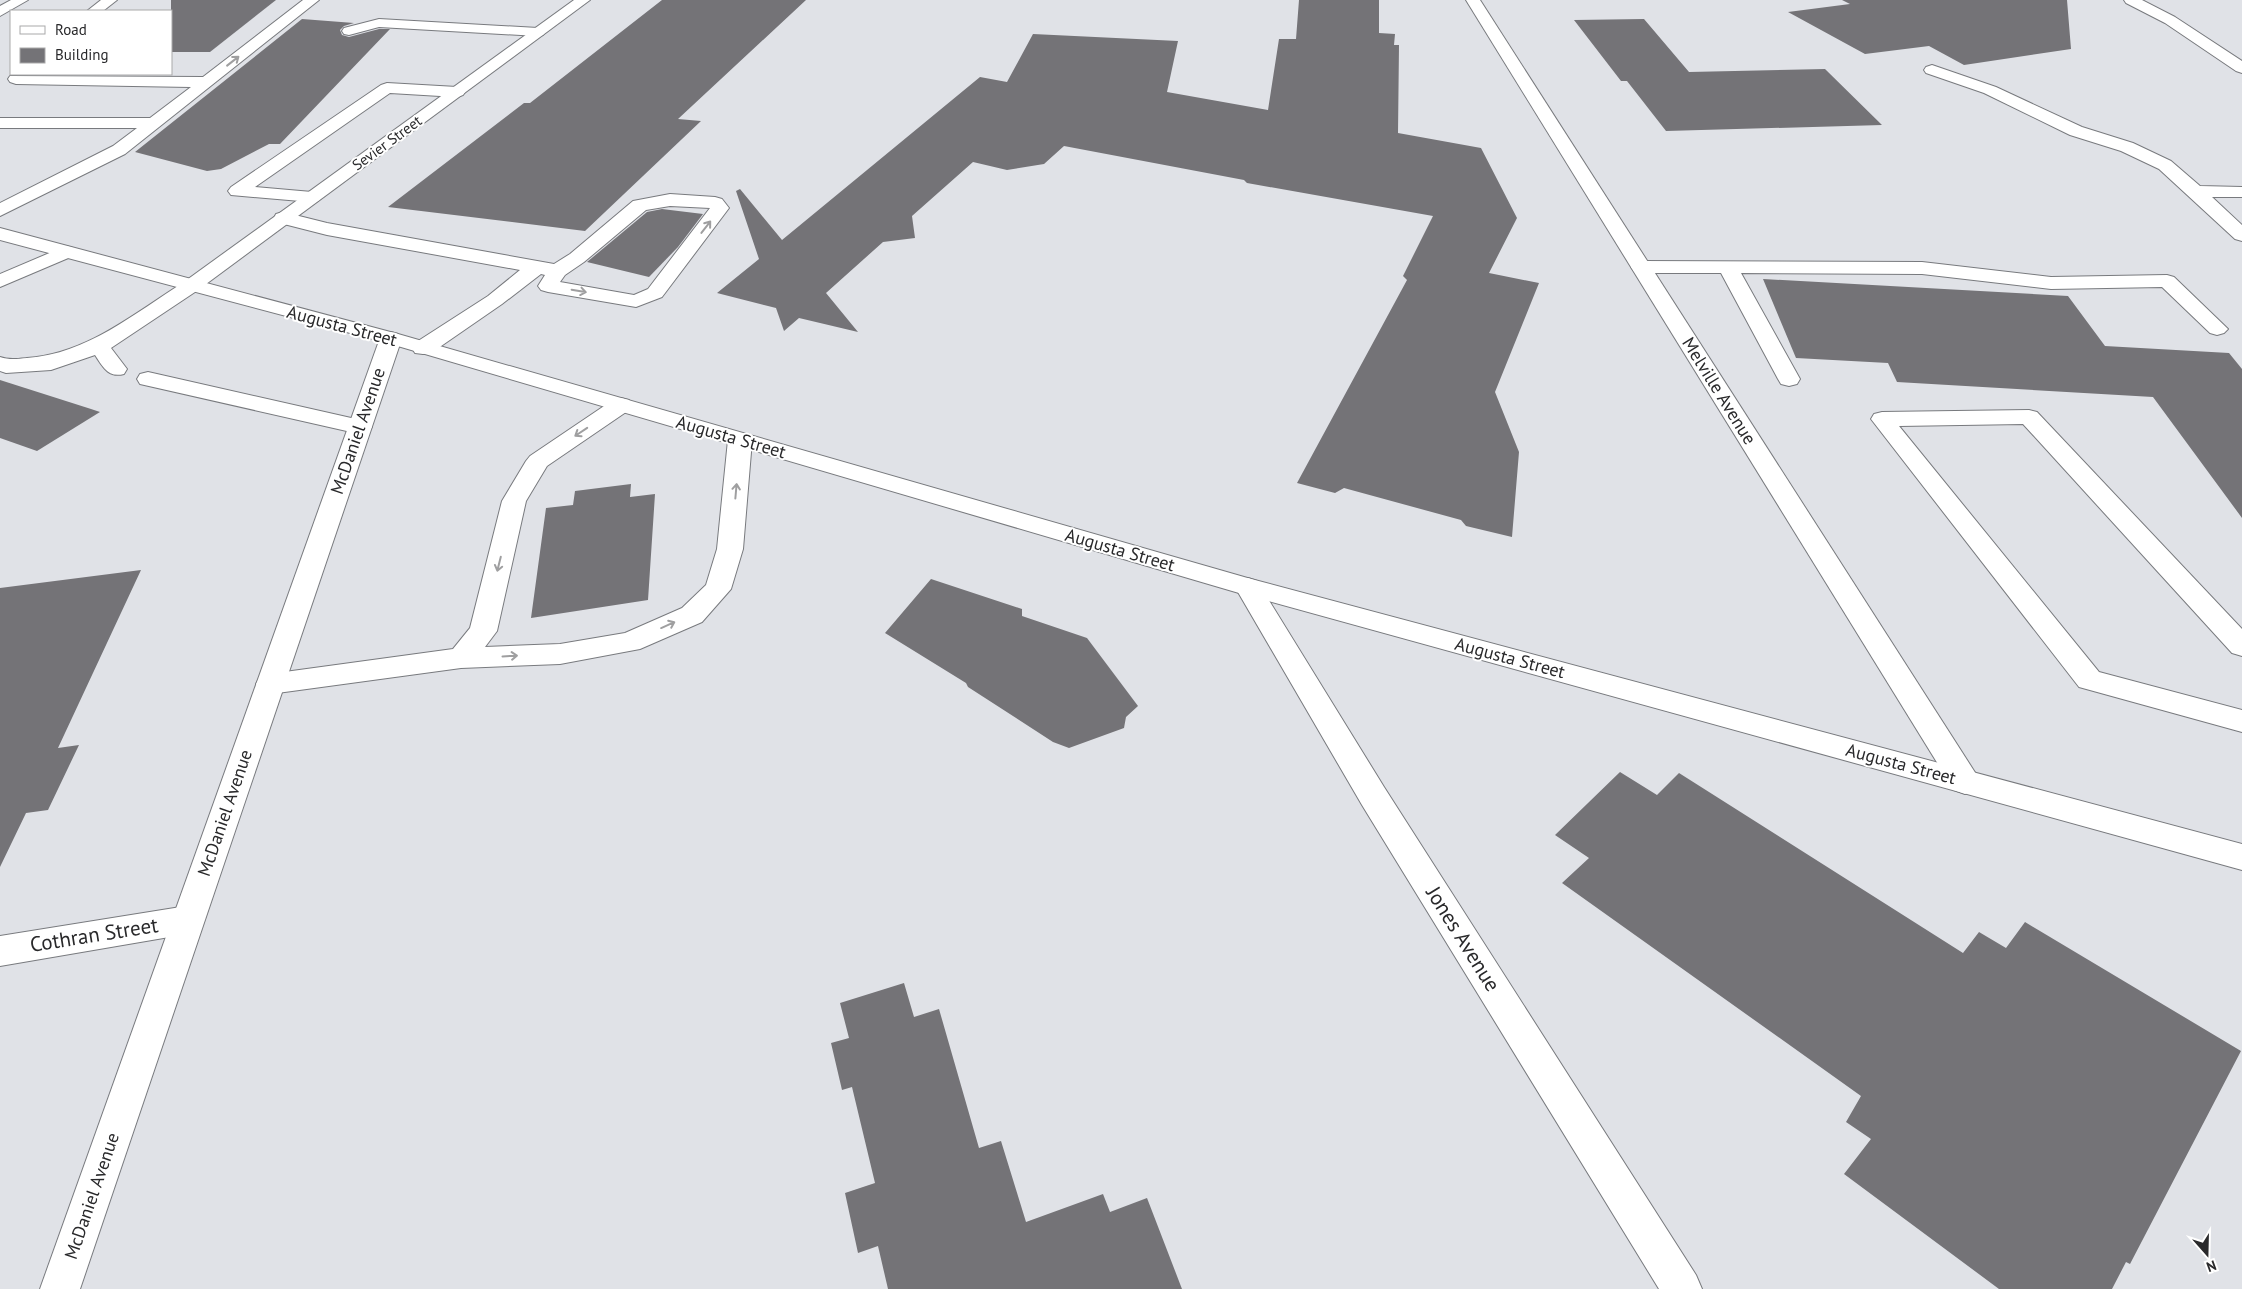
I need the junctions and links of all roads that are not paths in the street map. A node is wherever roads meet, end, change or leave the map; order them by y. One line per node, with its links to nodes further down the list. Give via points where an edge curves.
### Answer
1 (21, 0): 9 (street)
2 (110, 0): 8 (street)
3 (312, 0): 15 (street, one-way to 3)
4 (583, 0): 11 (street, Sevier Street)
5 (1473, 0): 28 (street, Melville Avenue)
6 (2130, 0): 7 (street)
7 (2153, 5): 12 (street)
8 (95, 10)
9 (0, 12)
10 (349, 31): 11 (street, via 378,23)
11 (538, 32): 17 (street, Sevier Street)
12 (2242, 68)
13 (1932, 70): 20 (street, via 1990,90 2076,131 2127,147 2165,165)
14 (17, 76): 15 (street); 16 (street)
15 (206, 82): 19 (street)
16 (0, 90)
17 (457, 92): 22 (street, Sevier Street); 22 (street, via 387,88 237,191)
18 (0, 123): 19 (street)
19 (153, 123): 23 (street, via 119,150)
20 (2196, 191): 21 (street); 26 (street)
21 (2242, 192)
22 (312, 197): 24 (street, Sevier Street)
23 (0, 210)
24 (283, 218): 30 (street); 32 (street, Sevier Street)
25 (0, 234): 27 (street, Augusta Street)
26 (2242, 235)
27 (66, 252): 31 (street); 32 (street, Augusta Street)
28 (1641, 267): 29 (street); 49 (street, Melville Avenue)
29 (1728, 267): 33 (street, via 1922,268 2051,283 2167,282); 40 (street)
30 (547, 269): 30 (street, one-way to 30, via 548,286 636,301 655,293 720,208 715,203 670,200 640,205 577,258); 36 (street)
31 (0, 282)
32 (191, 286): 34 (street, Augusta Street); 35 (street, Sevier Street)
33 (2217, 329)
34 (391, 338): 36 (street, Augusta Street); 42 (street, McDaniel Avenue)
35 (99, 346): 37 (street, Sevier Street, via 51,363); 38 (street)
36 (423, 348): 41 (street, Augusta Street)
37 (0, 364)
38 (116, 370)
39 (148, 379): 42 (street)
40 (1789, 379)
41 (621, 405): 43 (street, Augusta Street); 46 (street, one-way to 46, via 538,461 514,501 483,631)
42 (360, 427): 47 (street, McDaniel Avenue)
43 (740, 440): 44 (street, Augusta Street); 46 (street, one-way to 43, via 560,654 630,642 692,615 718,589 730,549)
44 (1248, 587): 49 (street, Augusta Street); 54 (street, Jones Avenue, via 1373,796)
45 (2242, 646): 48 (street, via 2029,417 1882,419 2089,680)
46 (461, 658): 47 (street)
47 (270, 684): 51 (street, McDaniel Avenue)
48 (2242, 721)
49 (1965, 782): 50 (street, Augusta Street)
50 (2242, 858)
51 (187, 920): 52 (street, Cothran Street); 53 (street, McDaniel Avenue)
52 (0, 951)
53 (60, 1289)
54 (1682, 1289)

